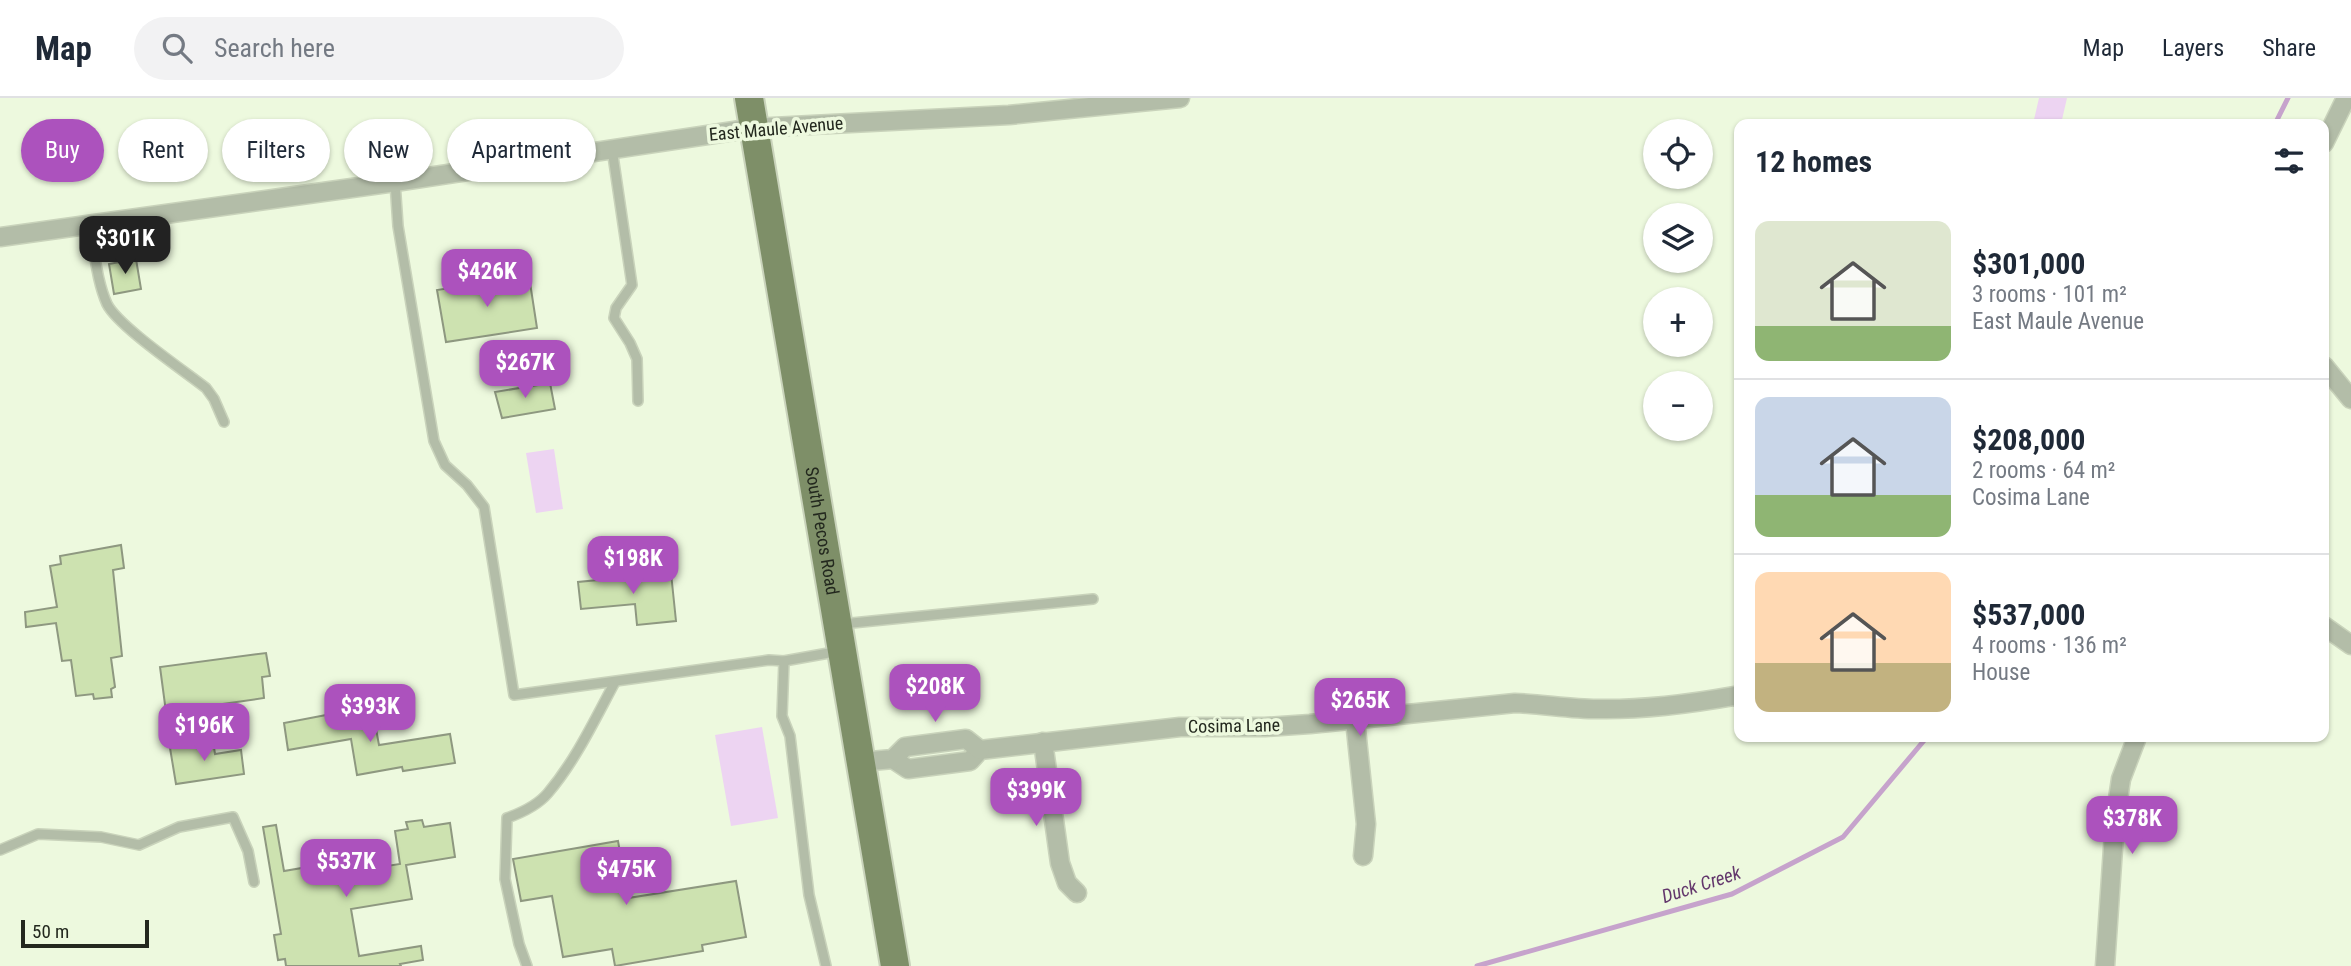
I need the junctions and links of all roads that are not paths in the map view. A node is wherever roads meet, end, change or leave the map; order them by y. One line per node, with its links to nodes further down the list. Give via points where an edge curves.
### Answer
1 (749, 98): 4 (main road, South Pecos Road)
2 (1180, 98): 4 (street, East Maule Avenue, via 1009,115)
3 (2346, 98): 5 (street)
4 (754, 128): 6 (street, East Maule Avenue); 17 (main road, South Pecos Road)
5 (2329, 133)
6 (612, 149): 7 (street, East Maule Avenue); 13 (lane, via 632,285 614,318 636,359)
7 (433, 176)
8 (394, 182): 9 (street, East Maule Avenue); 20 (lane, via 434,440 445,465 484,507 514,695)
9 (89, 225): 10 (street, East Maule Avenue); 14 (lane, via 108,307 205,388)
10 (0, 237)
11 (2329, 372): 12 (street)
12 (2351, 400)
13 (638, 401)
14 (224, 422)
15 (1093, 599): 17 (lane)
16 (2329, 629): 18 (street)
17 (839, 638): 19 (lane); 28 (main road, South Pecos Road)
18 (2351, 645)
19 (784, 661): 20 (lane); 35 (lane, via 782,716 790,736 809,895)
20 (615, 681): 34 (lane, via 547,795 507,818 505,879)
21 (1734, 696): 22 (street, Cosima Lane, via 1635,709 1515,704)
22 (1355, 720): 23 (street, Cosima Lane, via 1180,727); 31 (street, via 1367,824)
23 (1042, 742): 26 (street, Cosima Lane); 33 (street, via 1060,863)
24 (2135, 742): 37 (street, via 2120,779)
25 (942, 743): 26 (street, Cosima Lane, via 966,739); 27 (street, Cosima Lane, via 905,747); 29 (lane)
26 (980, 750): 29 (street, Cosima Lane, via 970,761)
27 (893, 759): 28 (street, Cosima Lane); 29 (street, Cosima Lane, via 908,769)
28 (860, 762): 36 (main road, South Pecos Road)
29 (945, 764)
30 (0, 850): 32 (lane, via 38,834 101,837 139,845 179,827 233,817 248,851)
31 (1363, 856)
32 (254, 882)
33 (1076, 893)
34 (527, 966)
35 (826, 966)
36 (895, 966)
37 (2105, 966)

